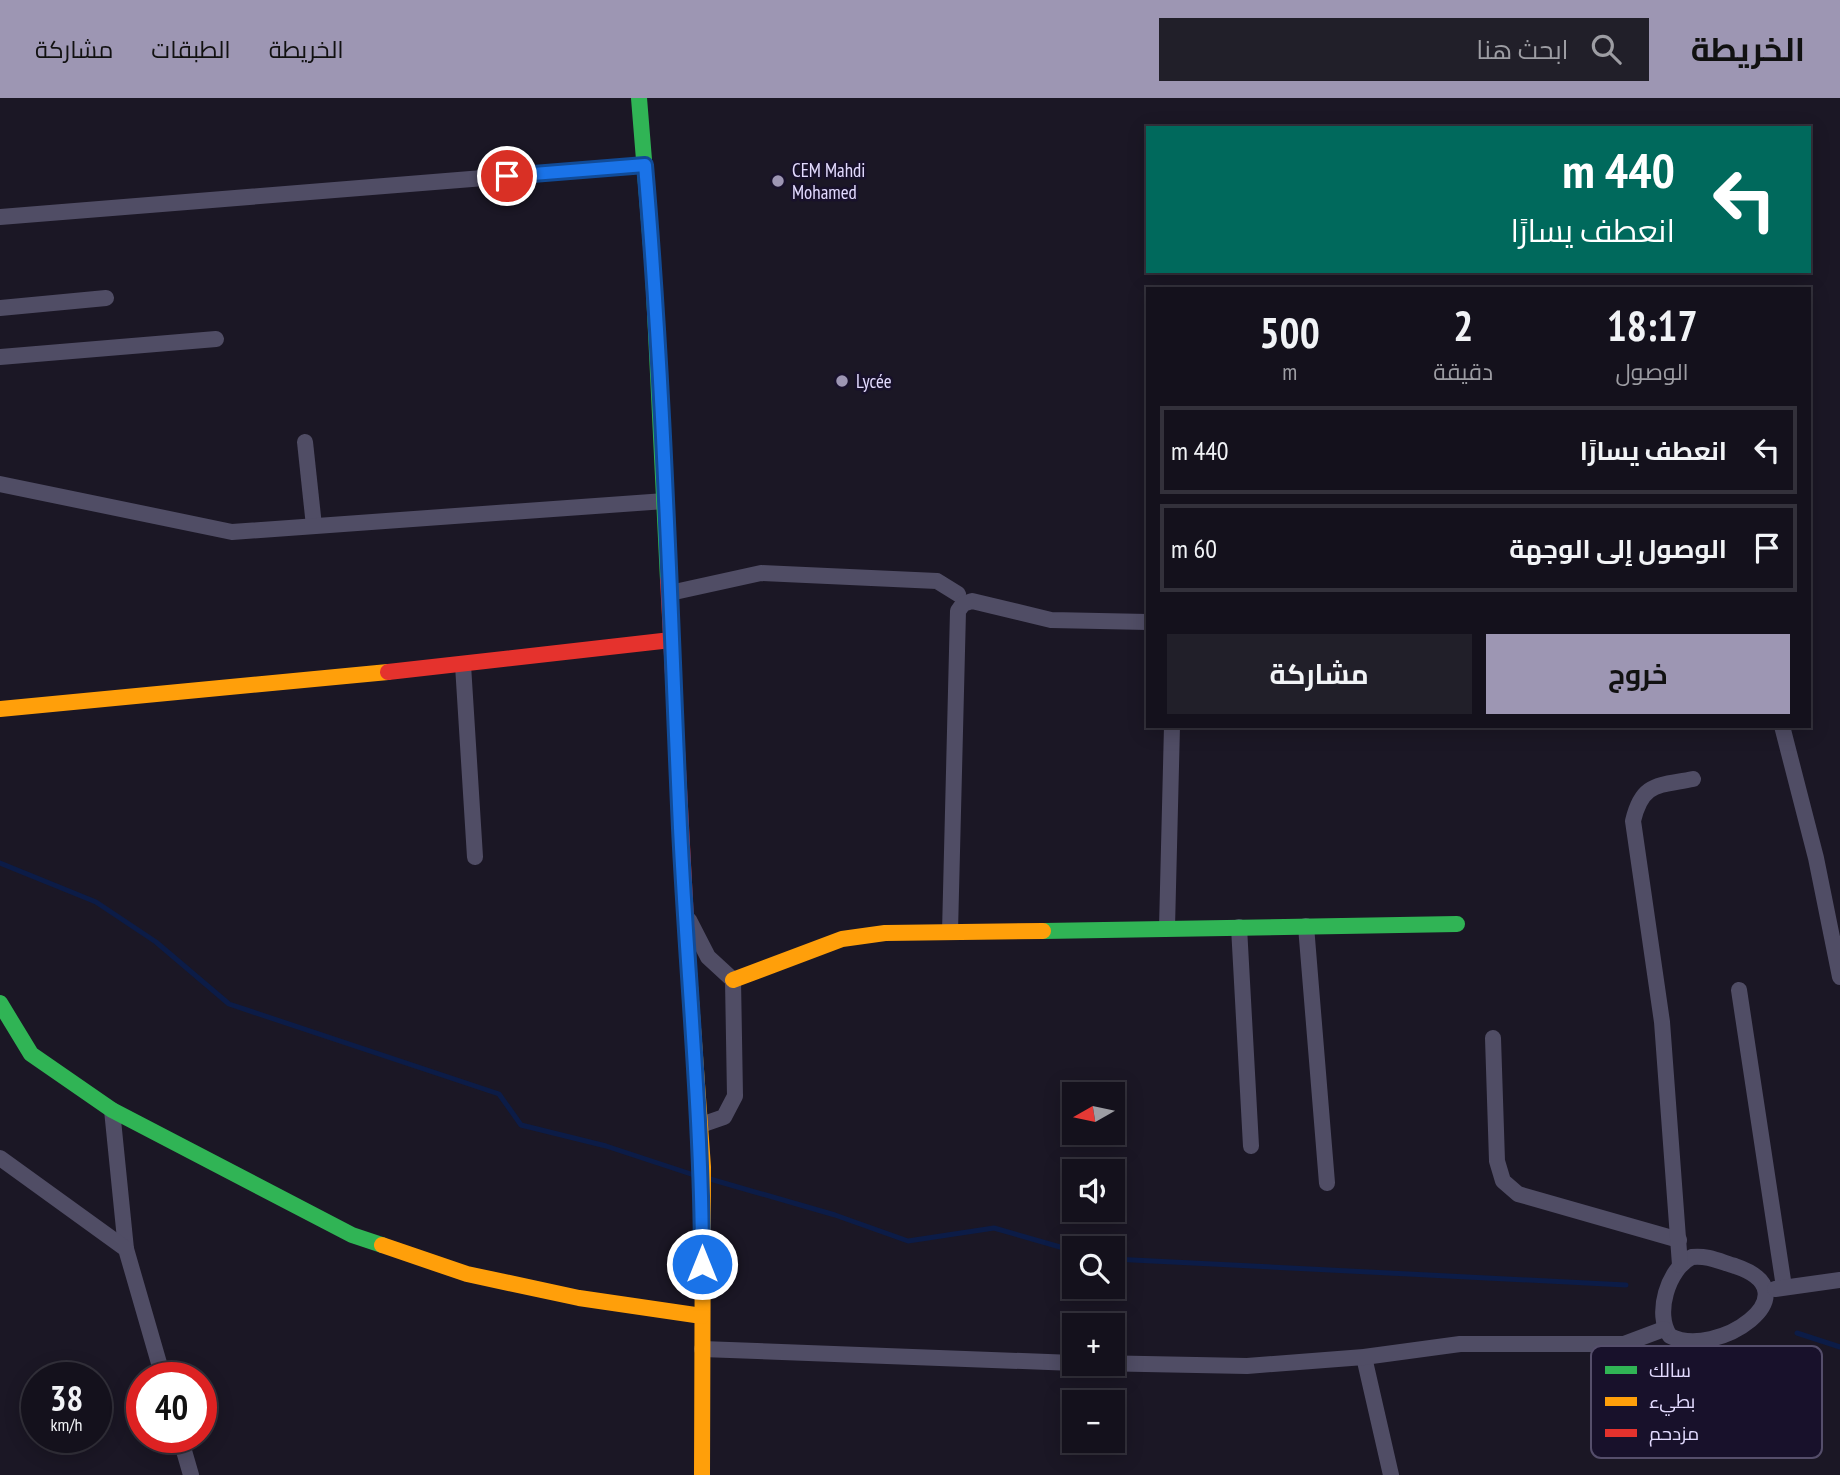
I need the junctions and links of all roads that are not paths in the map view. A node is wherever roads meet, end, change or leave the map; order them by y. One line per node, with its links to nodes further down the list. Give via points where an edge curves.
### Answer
1 (639, 98): 2 (street)
2 (645, 165): 3 (street); 10 (street)
3 (0, 217)
4 (106, 298): 5 (street)
5 (0, 308)
6 (216, 339): 7 (street)
7 (0, 357)
8 (305, 442): 11 (street)
9 (0, 484): 11 (street, via 232,532)
10 (665, 501): 11 (street); 12 (street)
11 (314, 526)
12 (670, 593): 13 (street, via 761,573 937,580); 15 (street)
13 (958, 594)
14 (1146, 622): 27 (street, via 1051,620 972,601 958,611)
15 (671, 640): 16 (street); 22 (street)
16 (463, 665): 17 (street); 21 (street)
17 (0, 709)
18 (1172, 728): 26 (street)
19 (1783, 728): 28 (street)
20 (1693, 779): 38 (street, via 1650,788 1638,800 1633,821 1662,1022)
21 (475, 857)
22 (685, 912): 29 (street, via 708,957); 34 (street)
23 (1457, 924): 24 (street)
24 (1306, 926): 25 (street); 37 (street)
25 (1239, 927): 26 (street); 35 (street)
26 (1167, 928): 27 (street)
27 (950, 932): 29 (street, via 842,939)
28 (1840, 977)
29 (733, 980): 34 (street, via 735,1096 724,1117)
30 (1739, 990): 42 (street)
31 (0, 1003): 33 (street, via 31,1054)
32 (1493, 1038): 38 (street, via 1497,1161 1503,1181 1518,1194)
33 (112, 1110): 39 (street); 44 (street, via 352,1235 467,1274 579,1298)
34 (698, 1126): 44 (street, via 703,1186)
35 (1251, 1146)
36 (0, 1158): 39 (street)
37 (1327, 1183)
38 (1679, 1240): 40 (street)
39 (126, 1248): 48 (street)
40 (1680, 1265): 43 (street, via 1692,1257 1707,1257 1748,1271 1762,1280); 45 (street, via 1661,1313)
41 (1840, 1280): 42 (street)
42 (1784, 1287): 43 (street)
43 (1766, 1291): 45 (street, via 1765,1305 1756,1316 1720,1338 1689,1343)
44 (702, 1316): 46 (street)
45 (1664, 1329): 47 (street, via 1624,1344 1460,1344)
46 (702, 1349): 49 (street); 53 (street)
47 (1364, 1357): 50 (street, via 1247,1366); 54 (street)
48 (159, 1362)
49 (1062, 1363)
50 (1125, 1364)
51 (185, 1453): 52 (street)
52 (191, 1475)
53 (702, 1475)
54 (1391, 1475)

